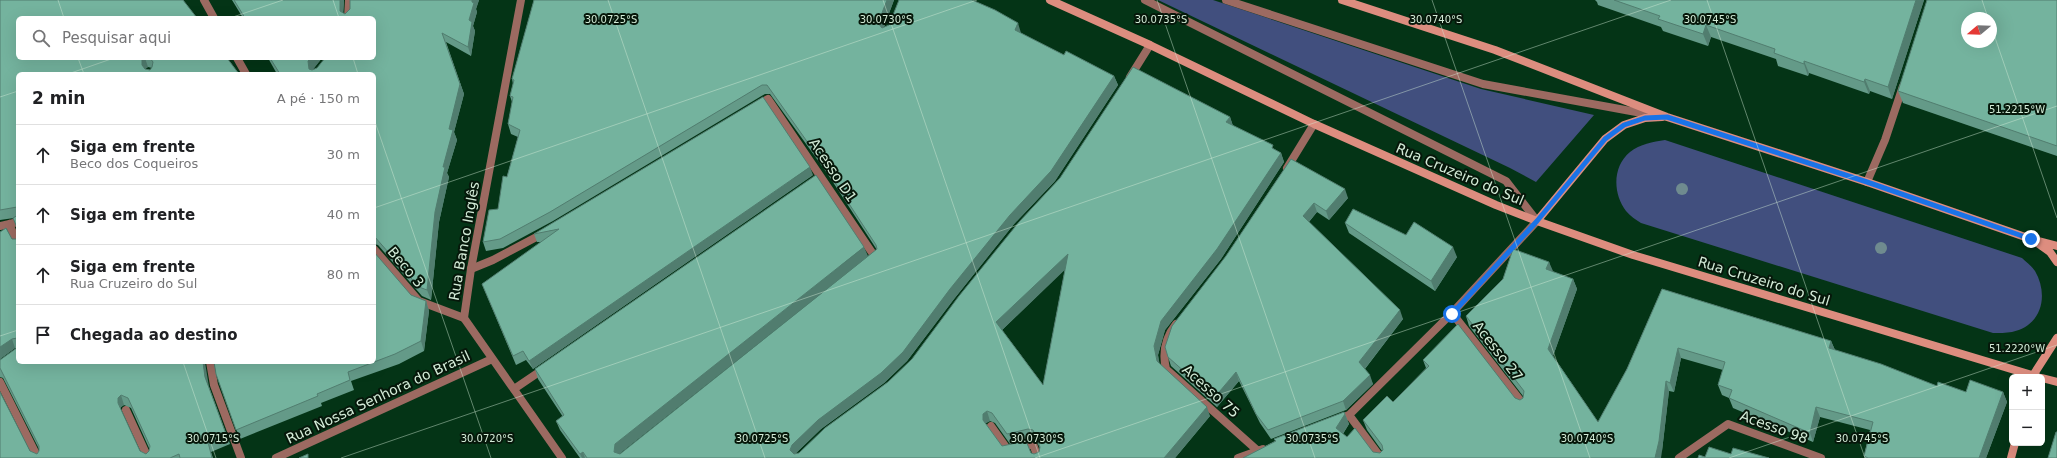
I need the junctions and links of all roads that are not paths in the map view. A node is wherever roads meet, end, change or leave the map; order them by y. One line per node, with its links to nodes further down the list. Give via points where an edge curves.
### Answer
1 (204, 0): 8 (street)
2 (349, 0): 9 (street)
3 (521, 0): 32 (street, Rua Banco Inglês)
4 (1050, 0): 10 (main road, Rua Cruzeiro do Sul)
5 (1145, 0): 20 (street, via 1506,181)
6 (1226, 0): 16 (street, via 1483,84)
7 (1342, 0): 16 (main road, via 1496,50)
8 (213, 16)
9 (348, 16)
10 (1150, 45): 14 (street); 17 (main road, Rua Cruzeiro do Sul)
11 (238, 60): 12 (street)
12 (245, 72)
13 (1905, 80): 19 (street, via 1885,140)
14 (1125, 84)
15 (747, 111): 31 (street, Acesso D1, via 768,99 818,178 875,256)
16 (1667, 117): 19 (main road); 20 (main road, via 1645,118 1624,125 1605,139)
17 (1314, 124): 18 (street); 20 (main road, Rua Cruzeiro do Sul)
18 (1282, 177)
19 (1867, 182): 25 (main road)
20 (1537, 221): 33 (street); 40 (main road, Rua Cruzeiro do Sul, via 1633,255)
21 (16, 222): 22 (street)
22 (9, 224): 23 (street); 26 (street)
23 (0, 226)
24 (549, 230): 32 (street)
25 (2031, 239): 27 (main road); 29 (street); 30 (main road, via 2050,252)
26 (16, 240)
27 (2057, 246)
28 (376, 251): 35 (street, Beco 3, via 418,301)
29 (2057, 252)
30 (2057, 262)
31 (862, 266)
32 (471, 269): 35 (street, Rua Banco Inglês)
33 (1452, 314): 48 (street, Acesso 27); 50 (street)
34 (1184, 315): 55 (street, Acesso 75, via 1170,332 1163,356 1166,369)
35 (464, 318): 37 (street, Rua Banco Inglês)
36 (2057, 338): 41 (main road)
37 (492, 359): 47 (street, Rua Banco Inglês); 59 (street, Rua Nossa Senhora do Brasil)
38 (553, 362): 47 (street)
39 (210, 364): 58 (street, via 214,385)
40 (2024, 374)
41 (2036, 374)
42 (2045, 378): 44 (street)
43 (2045, 379): 46 (main road)
44 (2057, 379)
45 (0, 382): 56 (street)
46 (2057, 382)
47 (514, 389): 60 (street, Rua Banco Inglês)
48 (1523, 404)
49 (126, 410): 57 (street)
50 (1349, 415): 51 (street); 63 (street)
51 (1328, 423)
52 (991, 426): 61 (street, via 1008,450 1033,444)
53 (1272, 445): 55 (street)
54 (2014, 446): 66 (main road)
55 (1258, 451): 62 (street)
56 (38, 458)
57 (148, 458)
58 (241, 458)
59 (276, 458)
60 (562, 458)
61 (1038, 458)
62 (1238, 458)
63 (1381, 458)
64 (1679, 458): 65 (street, Acesso 98, via 1728,424)
65 (1821, 458)
66 (2011, 458)

